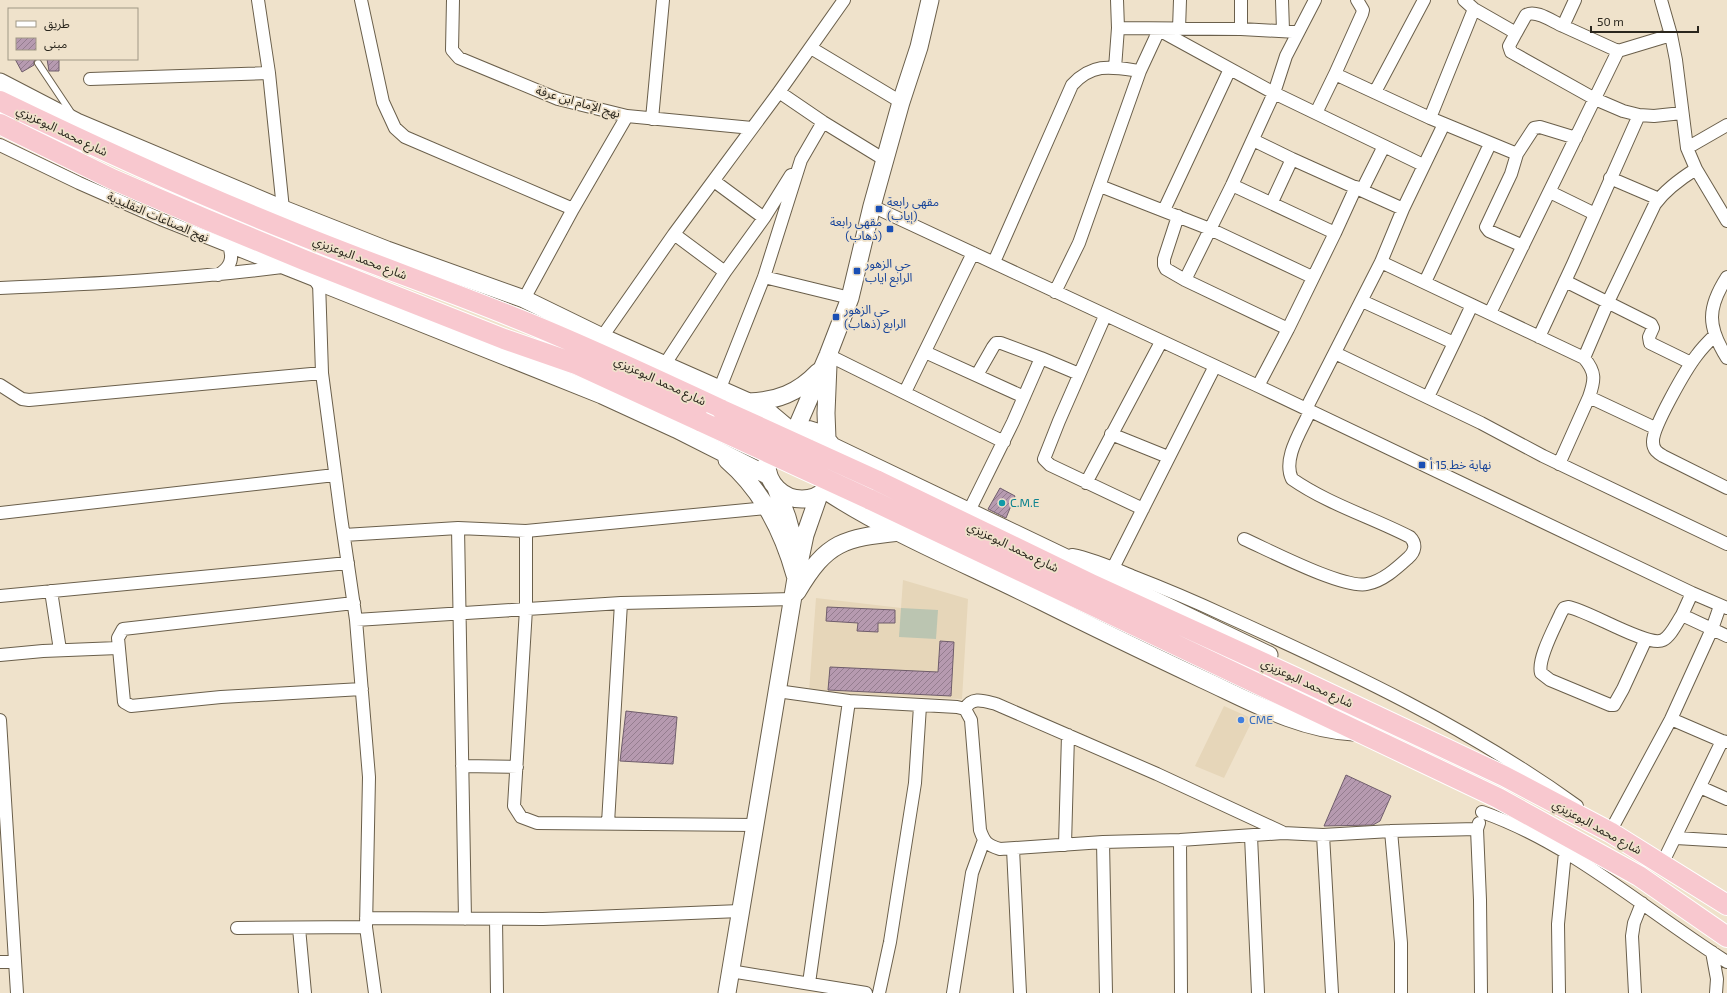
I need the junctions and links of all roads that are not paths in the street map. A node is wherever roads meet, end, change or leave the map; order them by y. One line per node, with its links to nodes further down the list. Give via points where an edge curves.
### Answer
1 (258, 0): 33 (street)
2 (361, 0): 77 (street, via 383,102 395,128 405,137)
3 (453, 0): 46 (street, نهج الإمام ابن عرفة, via 452,50 459,58 558,99)
4 (663, 0): 47 (street)
5 (844, 0): 27 (street)
6 (930, 0): 42 (main road, via 919,47)
7 (1117, 0): 19 (street)
8 (1180, 0): 20 (street)
9 (1241, 0): 21 (street)
10 (1282, 0): 23 (street)
11 (1314, 0): 24 (street)
12 (1357, 0): 34 (street, via 1363,10 1362,14)
13 (1424, 0): 38 (street)
14 (1464, 0): 17 (street)
15 (1575, 0): 18 (street)
16 (1661, 0): 26 (street)
17 (1474, 9): 25 (street); 48 (street)
18 (1563, 26): 25 (street, via 1528,13); 28 (street)
19 (1118, 28): 22 (street); 30 (street)
20 (1178, 29): 21 (street); 22 (street)
21 (1241, 29): 23 (street)
22 (1160, 30): 31 (street); 32 (street)
23 (1283, 30): 24 (street)
24 (1297, 32): 39 (street)
25 (1516, 33): 40 (street, via 1509,46 1511,52)
26 (1671, 35): 28 (street); 43 (street)
27 (811, 48): 37 (street); 42 (street)
28 (1618, 51): 40 (street)
29 (38, 63): 49 (lane)
30 (1115, 68): 32 (street); 90 (street, via 1093,69 1079,77 1072,85)
31 (1230, 69): 39 (street); 79 (street)
32 (1140, 71): 70 (street)
33 (269, 73): 35 (street); 76 (street)
34 (1335, 74): 38 (street); 44 (street)
35 (90, 79)
36 (0, 82): 49 (main road)
37 (779, 92): 50 (street); 54 (street)
38 (1375, 92): 48 (street)
39 (1274, 93): 44 (street); 56 (street)
40 (1595, 99): 45 (street); 55 (street)
41 (0, 101): 185 (highway, شارع محمد البوعزيزي, bridge, via 81,141 289,231 514,317 591,350 876,480 1091,584)
42 (901, 102): 64 (main road)
43 (1682, 112): 45 (street, via 1659,116); 60 (street)
44 (1316, 113): 59 (street)
45 (1639, 115): 67 (street)
46 (627, 116): 47 (street); 77 (street, نهج الإمام ابن عرفة)
47 (652, 118): 54 (street)
48 (1430, 118): 52 (street)
49 (77, 122): 76 (main road)
50 (823, 122): 63 (street); 64 (street)
51 (0, 124): 190 (highway, شارع محمد البوعزيزي, bridge, via 112,179 309,263 504,339 576,364)
52 (1444, 124): 57 (street); 65 (street)
53 (1727, 125): 60 (street)
54 (752, 128): 68 (street)
55 (1576, 138): 61 (street, via 1540,127 1534,128); 72 (street)
56 (1253, 140): 62 (street); 69 (street)
57 (1490, 144): 61 (street); 101 (street)
58 (0, 145): 87 (street, نهج الصناعات التقليدية, via 139,210)
59 (1384, 146): 65 (street); 71 (street)
60 (1687, 148): 66 (street)
61 (1517, 154): 88 (street, via 1511,174 1486,227 1489,231)
62 (1292, 159): 71 (street); 74 (street)
63 (800, 160): 82 (street); 95 (street)
64 (885, 160): 75 (main road)
65 (1423, 165): 78 (street)
66 (1696, 169): 73 (street, via 1674,183); 83 (street)
67 (1610, 178): 73 (street); 80 (street)
68 (714, 181): 82 (street); 86 (street)
69 (1232, 185): 74 (street); 84 (street)
70 (1100, 186): 79 (street); 103 (street, via 1079,243)
71 (1359, 189): 78 (street); 85 (street)
72 (1550, 192): 80 (street); 88 (street)
73 (1659, 199): 107 (street)
74 (1272, 202): 85 (street)
75 (872, 206): 89 (street); 104 (main road)
76 (283, 209): 105 (main road, via 387,250)
77 (573, 209): 105 (street, نهج الإمام ابن عرفة)
78 (1403, 209): 91 (street)
79 (1164, 210): 81 (street)
80 (1594, 214): 99 (street)
81 (1178, 216): 84 (street); 98 (street, via 1164,265 1170,272)
82 (764, 218): 93 (street)
83 (1727, 221)
84 (1210, 229): 96 (street); 98 (street)
85 (1335, 233): 96 (street)
86 (674, 234): 93 (street); 113 (street)
87 (229, 246): 92 (street, نهج الصناعات التقليدية); 94 (street, via 232,252 231,262 226,270)
88 (1523, 246): 109 (street)
89 (973, 253): 90 (street); 117 (street)
90 (994, 262): 103 (street)
91 (1381, 262): 101 (street); 106 (street)
92 (284, 267): 94 (street); 100 (street, نهج الصناعات التقليدية)
93 (725, 272): 124 (street)
94 (218, 275): 102 (street)
95 (764, 277): 104 (street); 131 (street)
96 (1312, 277): 111 (street)
97 (1727, 277): 112 (street, via 1713,302)
98 (1185, 280): 111 (street)
99 (1565, 281): 107 (street); 114 (street)
100 (319, 282): 126 (street); 143 (main road, via 602,394)
101 (1425, 282): 108 (street)
102 (0, 288)
103 (1055, 292): 110 (street)
104 (850, 298): 119 (main road)
105 (524, 299): 113 (main road)
106 (1362, 301): 116 (street); 118 (street)
107 (1608, 302): 121 (street); 123 (street, via 1651,324 1653,328 1649,337 1650,343)
108 (1472, 305): 109 (street); 116 (street)
109 (1490, 313): 114 (street)
110 (1105, 316): 115 (street); 127 (street)
111 (1288, 329): 130 (street)
112 (1715, 335): 122 (street); 123 (street)
113 (602, 337): 124 (main road)
114 (1539, 337): 121 (street)
115 (1161, 342): 125 (street); 140 (street)
116 (1454, 343): 134 (street)
117 (925, 352): 128 (street); 132 (street)
118 (1335, 353): 134 (street); 137 (street)
119 (828, 355): 132 (street); 136 (main road, via 820,369 796,391 776,399); 139 (main road); 142 (main road, via 826,403)
120 (1041, 358): 127 (street); 128 (street, via 1006,344 996,343); 133 (street)
121 (1584, 358): 135 (street, via 1592,368 1594,380)
122 (1727, 358)
123 (1691, 363): 138 (street)
124 (665, 364): 131 (main road)
125 (1215, 366): 130 (street); 144 (street)
126 (322, 373): 129 (street, via 29,400 22,399); 146 (street)
127 (1079, 374): 148 (street, via 1044,459 1050,465)
128 (977, 375): 133 (street)
129 (0, 385)
130 (1258, 386): 137 (street)
131 (720, 388): 136 (main road)
132 (905, 392): 141 (street)
133 (1024, 397): 141 (street)
134 (1428, 397): 145 (street)
135 (1589, 397): 138 (street); 145 (street)
136 (748, 402): 139 (main road)
137 (1308, 410): 159 (street, via 1292,452 1289,467 1292,479 1303,487 1410,537 1414,544 1412,554 1377,581 1356,584 1327,576); 166 (street)
138 (1655, 428): 149 (street, via 1652,441 1656,451)
139 (793, 430): 142 (main road, via 813,430); 147 (main road, via 783,434 772,445 767,461)
140 (1112, 434): 144 (street); 148 (street)
141 (1004, 442): 153 (street)
142 (831, 443): 150 (main road, via 837,455 837,470 835,478); 153 (main road)
143 (713, 449): 147 (main road); 151 (main road, via 734,466)
144 (1168, 457): 152 (street)
145 (1559, 464): 160 (street)
146 (335, 474): 154 (street); 158 (street)
147 (773, 482): 150 (main road, via 783,494 792,498 810,499); 164 (main road, via 790,525)
148 (1086, 482): 152 (street)
149 (1727, 488)
150 (822, 493): 157 (main road); 164 (main road, via 805,536)
151 (767, 508): 156 (street); 164 (main road)
152 (1143, 509): 163 (street)
153 (969, 511): 161 (main road)
154 (0, 513)
155 (458, 528): 156 (street); 158 (street); 173 (street)
156 (526, 531): 172 (street)
157 (900, 532): 168 (main road, via 862,537 833,548 814,566); 190 (main road, via 1094,628 1287,718 1325,728)
158 (344, 535): 162 (street)
159 (1244, 539)
160 (1727, 544)
161 (1058, 554): 163 (street, via 1084,558); 185 (main road, via 1299,670)
162 (348, 563): 165 (street); 169 (street)
163 (1113, 568): 204 (street, via 1299,648 1419,707 1518,765)
164 (797, 570): 168 (main road)
165 (51, 591): 167 (street); 180 (street)
166 (1692, 593): 171 (street); 174 (street)
167 (0, 596)
168 (793, 599): 170 (street); 183 (main road)
169 (354, 603): 175 (street); 179 (street, via 123,629 118,638)
170 (621, 603): 172 (street); 200 (street)
171 (1724, 607): 176 (street)
172 (526, 609): 173 (street); 194 (street)
173 (461, 614): 175 (street); 193 (street)
174 (1682, 615): 176 (street); 178 (street, via 1667,638 1658,642)
175 (356, 620): 182 (street)
176 (1712, 629): 177 (street); 189 (street)
177 (1727, 636)
178 (1646, 639): 178 (street, via 1614,705 1550,680 1541,673 1540,664 1544,653 1561,613 1568,606)
179 (118, 648): 180 (street); 182 (street, via 124,702 130,706 221,697)
180 (60, 650): 181 (street)
181 (0, 655)
182 (362, 689): 222 (street, via 369,777)
183 (777, 691): 184 (street); 201 (main road)
184 (849, 701): 186 (street); 231 (street)
185 (1352, 704): 204 (highway, شارع محمد البوعزيزي, via 1504,776)
186 (920, 706): 187 (street); 238 (street, via 915,783)
187 (966, 709): 191 (street, via 976,700 987,702); 209 (street, via 971,720 980,830)
188 (0, 720): 196 (street)
189 (1671, 720): 192 (street); 204 (street)
190 (1363, 732): 197 (highway, شارع محمد البوعزيزي)
191 (1068, 735): 205 (street); 213 (street)
192 (1724, 742): 195 (street)
193 (462, 766): 194 (street); 220 (street)
194 (517, 767): 200 (street, via 514,806 521,817 537,823)
195 (1700, 787): 198 (street); 208 (street)
196 (2, 791): 228 (street)
197 (1488, 793): 199 (street); 225 (highway, شارع محمد البوعزيزي, via 1639,876)
198 (1727, 799)
199 (1482, 812): 202 (street); 215 (street, via 1526,830)
200 (608, 823): 201 (street)
201 (755, 825): 219 (main road)
202 (1477, 829): 203 (street); 246 (street)
203 (1391, 832): 207 (street); 245 (street, via 1401,943)
204 (1610, 832): 216 (highway, شارع محمد البوعزيزي)
205 (1283, 833): 206 (street); 207 (street)
206 (1251, 836): 210 (street); 243 (street)
207 (1323, 836): 244 (street)
208 (1676, 838): 211 (street); 216 (street)
209 (984, 840): 214 (street, via 1000,849); 239 (street, via 972,873)
210 (1180, 840): 212 (street); 242 (street)
211 (1727, 841)
212 (1103, 842): 213 (street); 241 (street)
213 (1065, 845): 214 (street)
214 (1013, 849): 240 (street)
215 (1565, 852): 217 (street); 247 (street, via 1558,924)
216 (1662, 864): 218 (highway, شارع محمد البوعزيزي)
217 (1642, 903): 226 (street); 248 (street, via 1632,936)
218 (1727, 905)
219 (740, 911): 221 (street); 230 (main road)
220 (465, 919): 221 (street); 222 (street)
221 (496, 919): 235 (street)
222 (366, 922): 224 (street); 234 (street)
223 (236, 928): 224 (street)
224 (299, 928): 233 (street)
225 (1727, 937)
226 (1712, 952): 229 (street); 249 (street, via 1717,979)
227 (0, 962): 228 (street)
228 (15, 962): 232 (street)
229 (1727, 962)
230 (730, 971): 231 (street); 236 (main road)
231 (809, 983): 237 (street)
232 (17, 993)
233 (305, 993)
234 (375, 993)
235 (497, 993)
236 (727, 993)
237 (866, 993)
238 (880, 993)
239 (953, 993)
240 (1020, 993)
241 (1106, 993)
242 (1181, 993)
243 (1258, 993)
244 (1332, 993)
245 (1401, 993)
246 (1481, 993)
247 (1559, 993)
248 (1635, 993)
249 (1716, 993)

